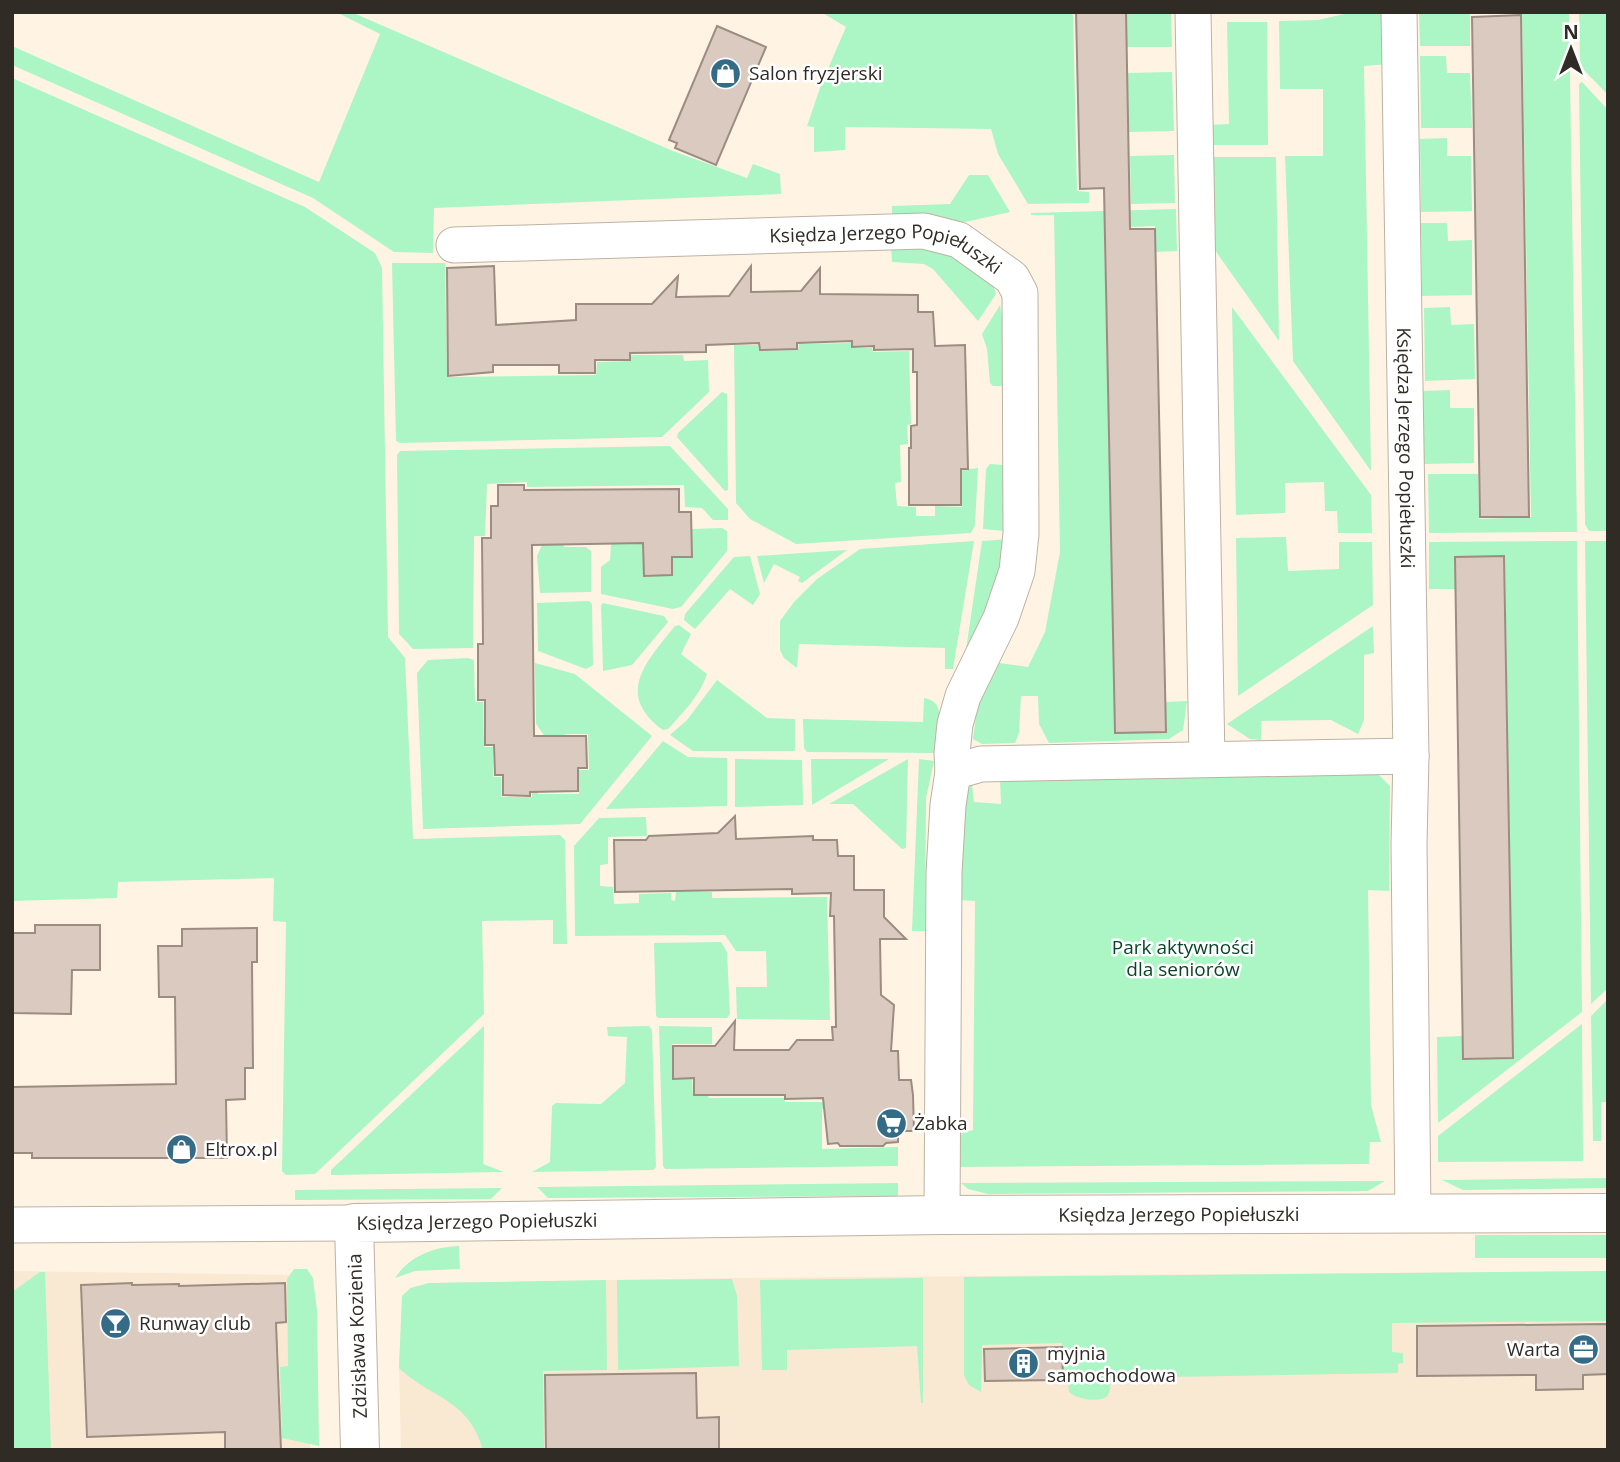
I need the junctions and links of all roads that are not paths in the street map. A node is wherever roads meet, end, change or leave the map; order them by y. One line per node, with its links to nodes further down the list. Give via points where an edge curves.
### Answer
1 (1193, 12): 5 (street)
2 (1399, 12): 4 (street, Księdza Jerzego Popiełuszki)
3 (454, 245): 6 (street, Księdza Jerzego Popiełuszki, via 924,231 959,240 1012,278 1020,293 1021,534 1017,570 1002,618 963,696 955,724)
4 (1411, 756): 5 (street); 7 (street, Księdza Jerzego Popiełuszki)
5 (1207, 759): 6 (street, via 981,764)
6 (953, 772): 9 (street, Księdza Jerzego Popiełuszki, via 944,873)
7 (1413, 1213): 8 (street, Księdza Jerzego Popiełuszki); 9 (street, Księdza Jerzego Popiełuszki)
8 (1606, 1213)
9 (942, 1215): 10 (street, Księdza Jerzego Popiełuszki)
10 (354, 1223): 11 (street, Księdza Jerzego Popiełuszki); 12 (street, Zdzisława Kozienia)
11 (12, 1225)
12 (360, 1450)

